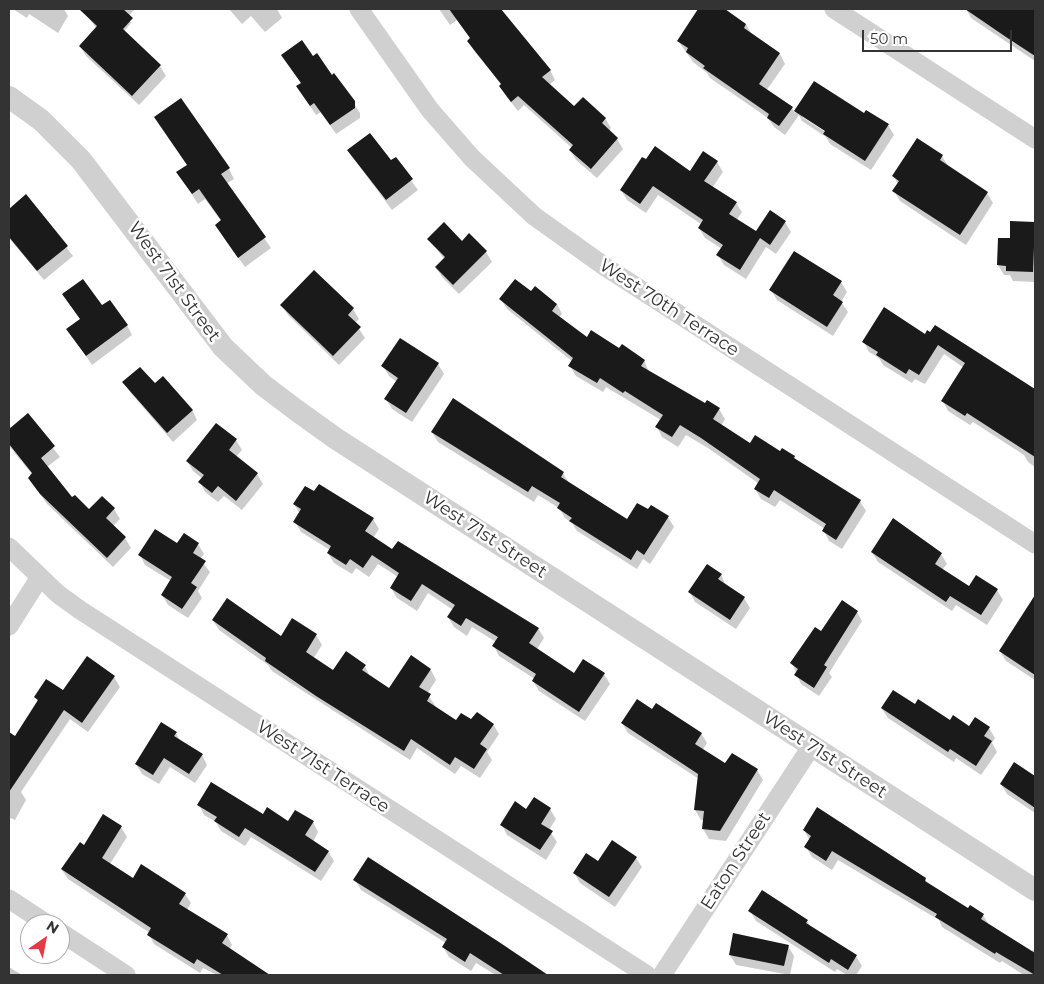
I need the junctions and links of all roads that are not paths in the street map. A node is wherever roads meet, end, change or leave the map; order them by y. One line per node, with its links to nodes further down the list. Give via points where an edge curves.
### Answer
1 (359, 9): 5 (street, West 70th Terrace, via 430,110 472,158 534,216 604,266)
2 (834, 9): 4 (street)
3 (9, 97): 9 (street, West 71st Street, via 41,120 81,160 223,347 263,385 335,438)
4 (1035, 139)
5 (1035, 544)
6 (9, 547): 7 (street, West 71st Terrace)
7 (40, 577): 8 (street); 15 (street, West 71st Terrace, via 80,610)
8 (9, 626)
9 (811, 747): 10 (street, West 71st Street); 16 (street, Eaton Street)
10 (1035, 890)
11 (9, 899): 12 (street)
12 (32, 914)
13 (70, 939): 14 (street)
14 (126, 975)
15 (647, 975)
16 (662, 975)

